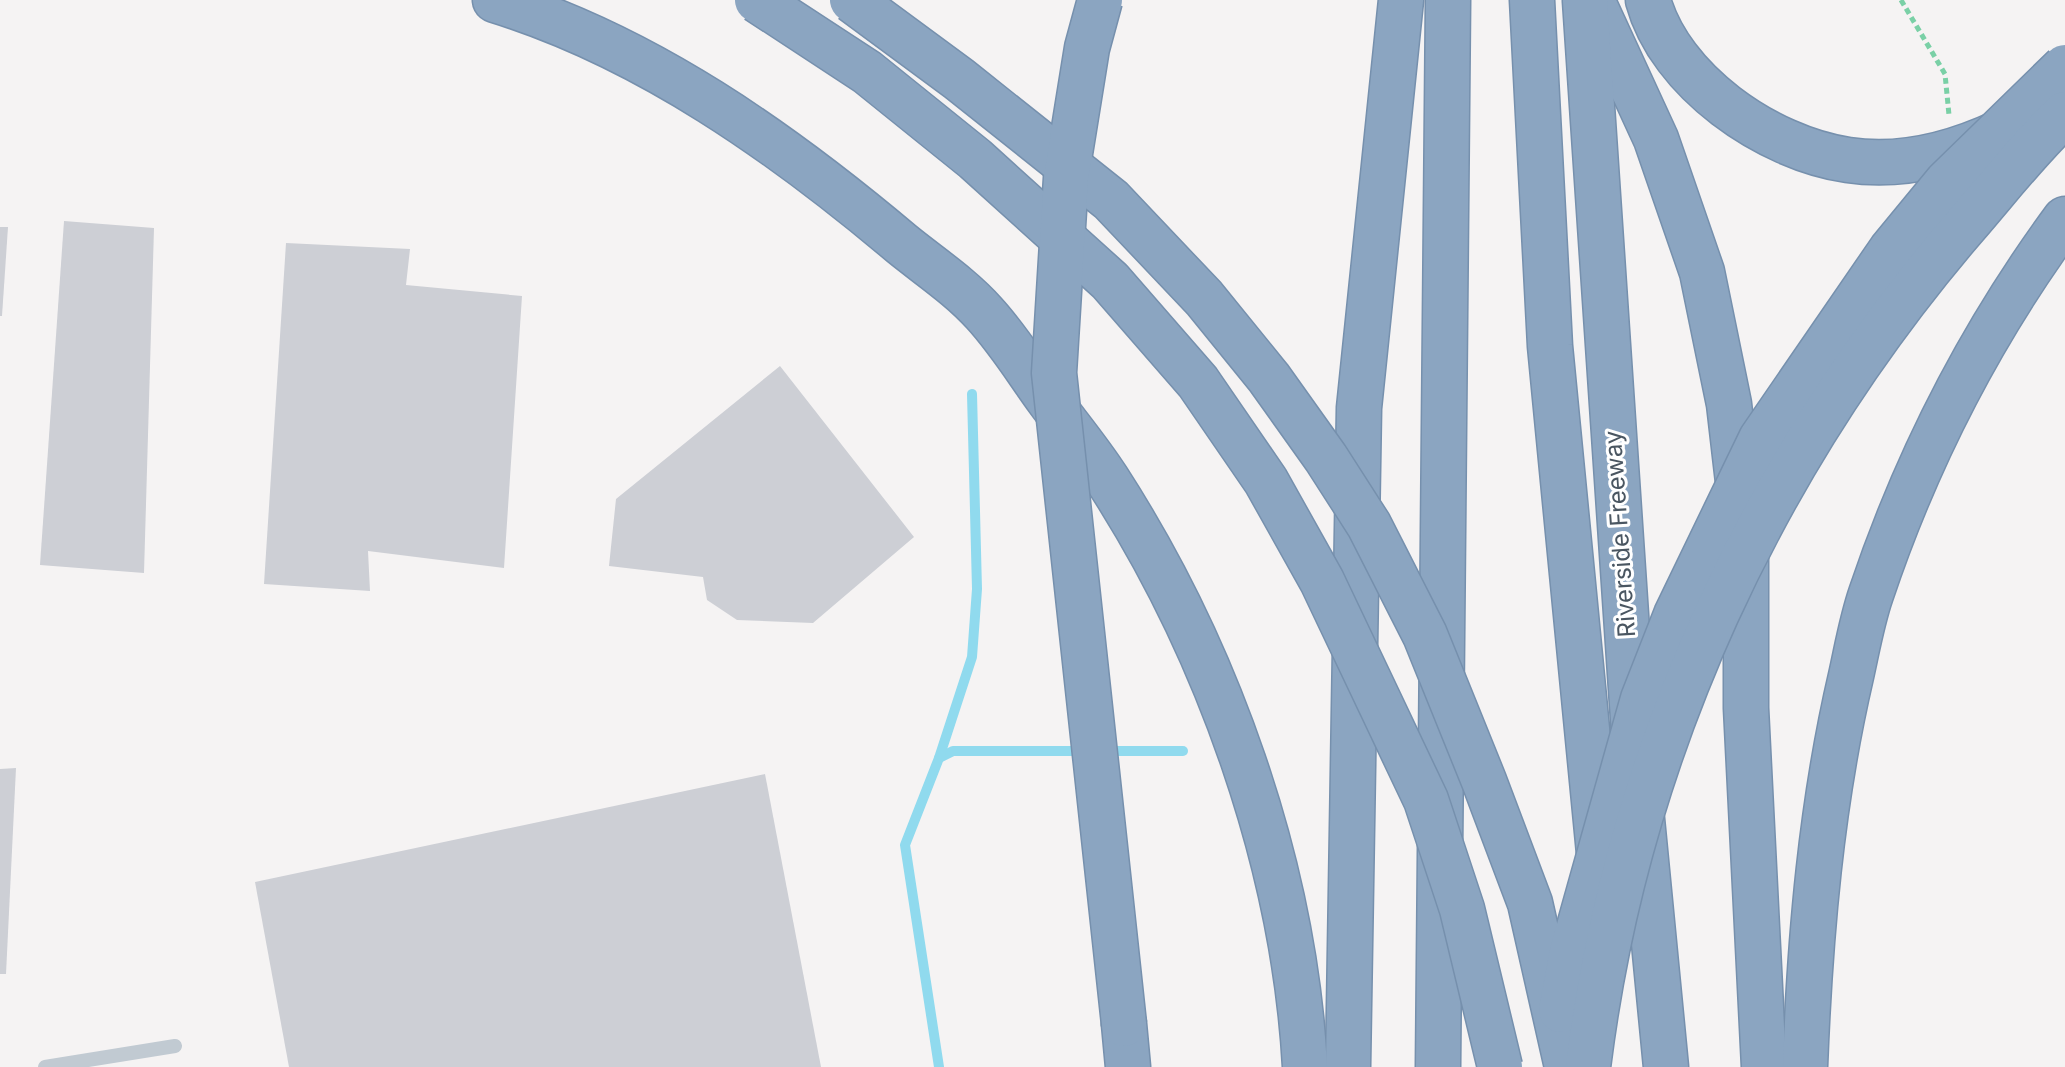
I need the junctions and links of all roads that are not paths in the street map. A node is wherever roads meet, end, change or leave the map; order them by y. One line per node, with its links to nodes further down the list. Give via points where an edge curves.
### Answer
1 (495, 0): 18 (highway, via 643,62 767,138 984,311 1107,478 1172,592 1228,715 1273,862 1303,1018)
2 (757, 0): 21 (highway, bridge, via 867,72 975,159 1110,281 1198,382 1266,481 1322,581 1426,800 1462,909)
3 (852, 0): 23 (highway, bridge, via 1111,200 1204,298 1326,458 1369,525 1425,635 1484,781 1530,903)
4 (1100, 0): 17 (highway, bridge, via 1066,178 1054,373)
5 (1401, 0): 19 (highway, via 1359,408)
6 (1448, 0): 20 (highway)
7 (1532, 0): 25 (highway, via 1550,346 1603,891)
8 (1585, 0): 26 (highway, Riverside Freeway, via 1630,684)
9 (1592, 0): 27 (highway, bridge, via 1656,139 1702,272 1729,404 1746,551 1746,708)
10 (1648, 0): 12 (highway, via 1676,58 1702,88 1769,132 1807,150 1847,160 1886,162 1952,152 2007,130)
11 (2065, 67): 22 (highway, bridge, via 1947,182 1891,250 1761,439 1682,602 1643,699 1572,952)
12 (2065, 81)
13 (2065, 114): 24 (highway, bridge, via 1925,272 1856,365 1791,467 1736,573 1680,694 1623,870)
14 (2065, 219): 28 (highway, via 2030,266 1958,386 1870,596 1840,724 1819,849)
15 (175, 1046): 16 (lane)
16 (45, 1067)
17 (1128, 1067)
18 (1305, 1067)
19 (1348, 1067)
20 (1438, 1067)
21 (1500, 1067)
22 (1550, 1067)
23 (1567, 1067)
24 (1588, 1067)
25 (1611, 1067)
26 (1666, 1067)
27 (1764, 1067)
28 (1805, 1067)

